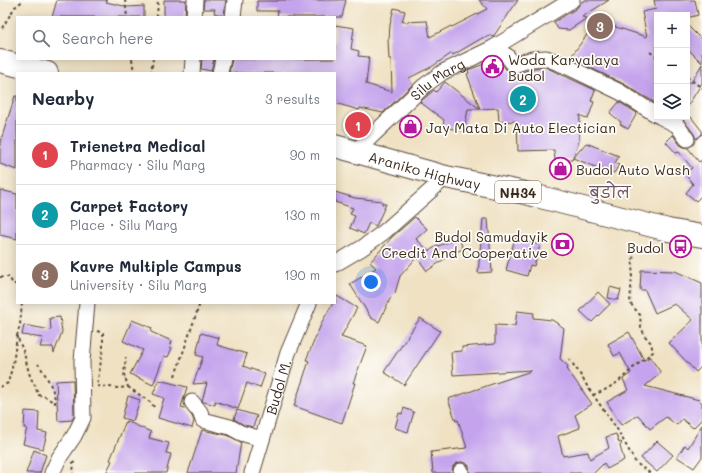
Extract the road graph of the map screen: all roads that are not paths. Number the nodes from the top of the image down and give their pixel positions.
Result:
1 (195, 0) edge
2 (235, 0) edge
3 (568, 1) edge
4 (194, 16) edge
5 (233, 16) edge
6 (493, 48) junction
7 (193, 60) edge
8 (223, 60) edge
9 (0, 61) edge
10 (43, 72) edge
11 (192, 72) edge
12 (220, 72) edge
13 (654, 113) edge
14 (666, 120) edge
15 (686, 139) dead end
16 (336, 146) edge
17 (356, 151) junction
18 (446, 177) junction
19 (702, 236) edge
20 (336, 263) edge
21 (87, 304) edge
22 (309, 304) edge
23 (192, 402) dead end
24 (262, 439) junction
25 (52, 473) edge
26 (252, 473) edge

1 - 4 street
2 - 5 street
3 - 6 street, Silu Marg
6 - 13 street
6 - 17 street, Silu Marg
7 - 11 street
8 - 12 street
9 - 10 highway
14 - 15 street
16 - 17 highway, Araniko Highway / NH34
17 - 18 highway, Araniko Highway / NH34
18 - 19 highway, Araniko Highway / NH34
18 - 20 street
21 - 25 street
22 - 24 street, Budol M.
23 - 24 street
24 - 26 street, Budol M.

